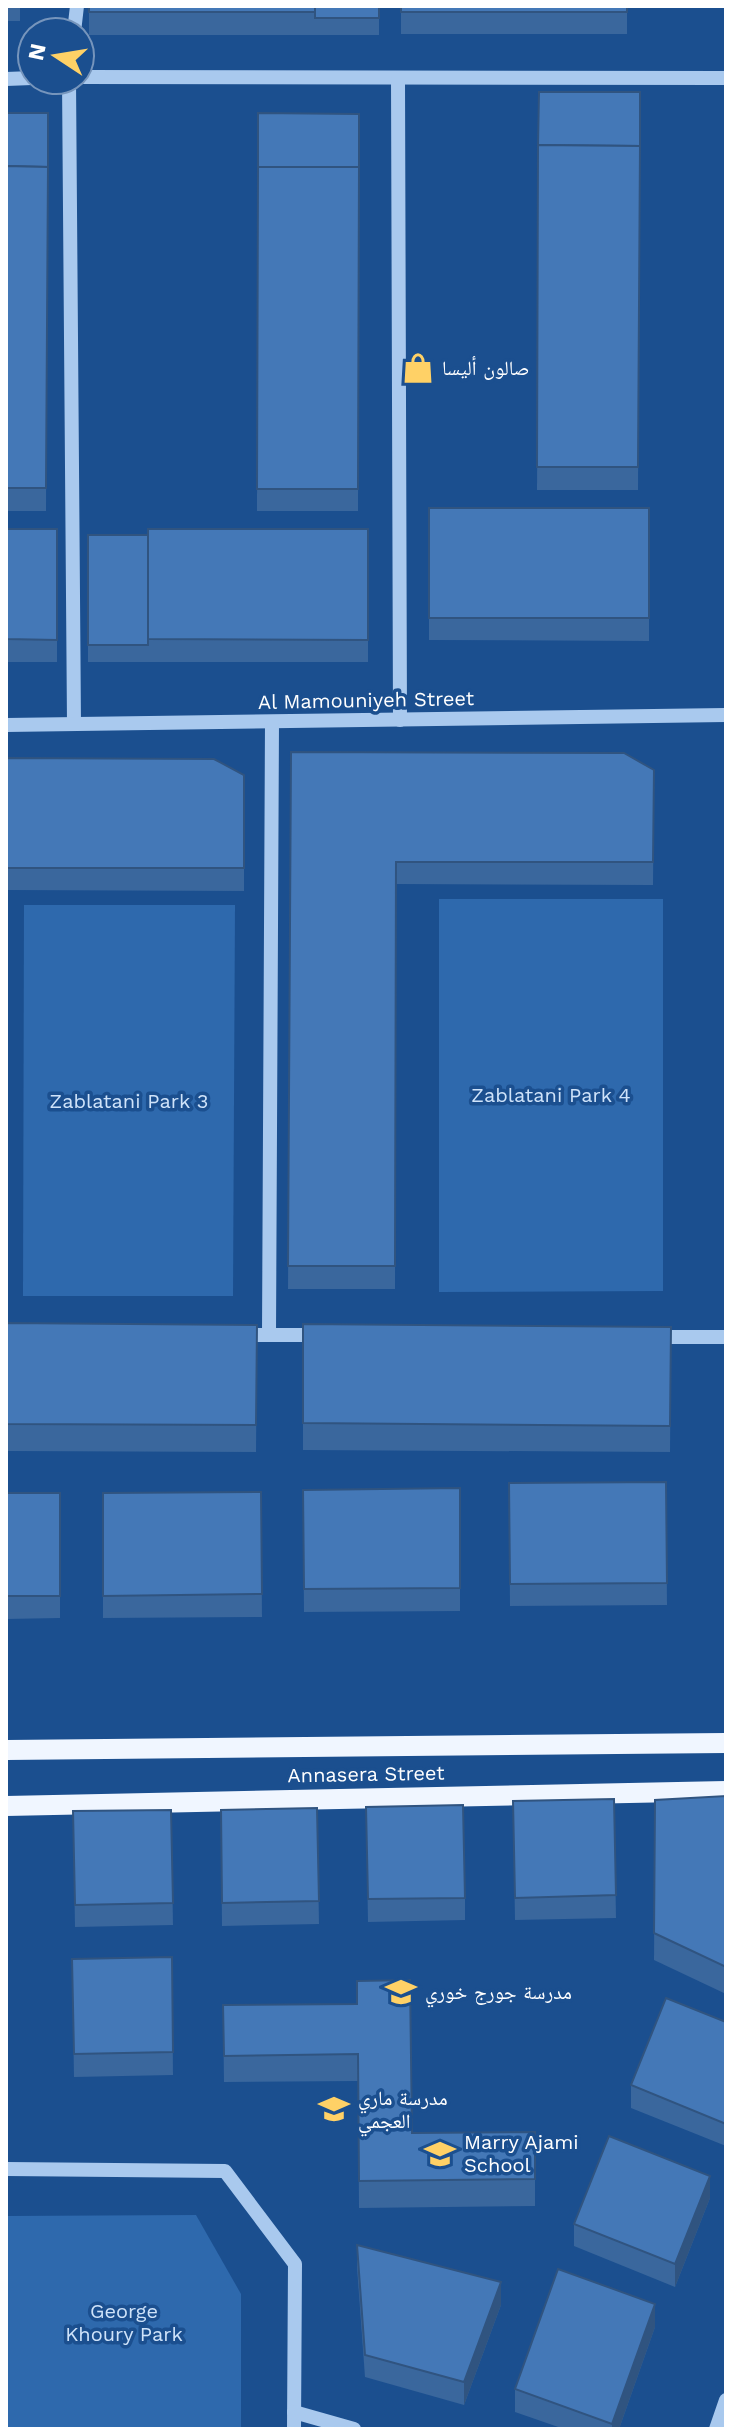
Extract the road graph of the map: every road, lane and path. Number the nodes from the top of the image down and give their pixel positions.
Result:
1 (96, 77) edge
2 (726, 78) edge
3 (398, 79) junction
4 (69, 96) edge
5 (726, 715) edge
6 (400, 720) junction
7 (272, 722) junction
8 (74, 724) junction
9 (6, 725) edge
10 (223, 1335) edge
11 (269, 1335) junction
12 (332, 1336) edge
13 (631, 1337) edge
14 (726, 1337) edge
15 (726, 1743) edge
16 (6, 1750) edge
17 (726, 1791) edge
18 (6, 1806) edge
19 (6, 2169) edge
20 (726, 2400) edge
21 (294, 2412) junction
22 (294, 2429) edge
23 (354, 2429) edge
24 (716, 2429) edge

1 - 3 street
2 - 3 street
3 - 6 street
4 - 8 street
5 - 6 street, Al Mamouniyeh Street
6 - 7 street, Al Mamouniyeh Street
7 - 8 street, Al Mamouniyeh Street
7 - 11 street
8 - 9 street, Al Mamouniyeh Street
10 - 11 street
11 - 12 street
13 - 14 street
15 - 16 main road, Annasera Street
17 - 18 main road, Annasera Street
19 - 21 street
20 - 24 street
21 - 22 street
21 - 23 street

